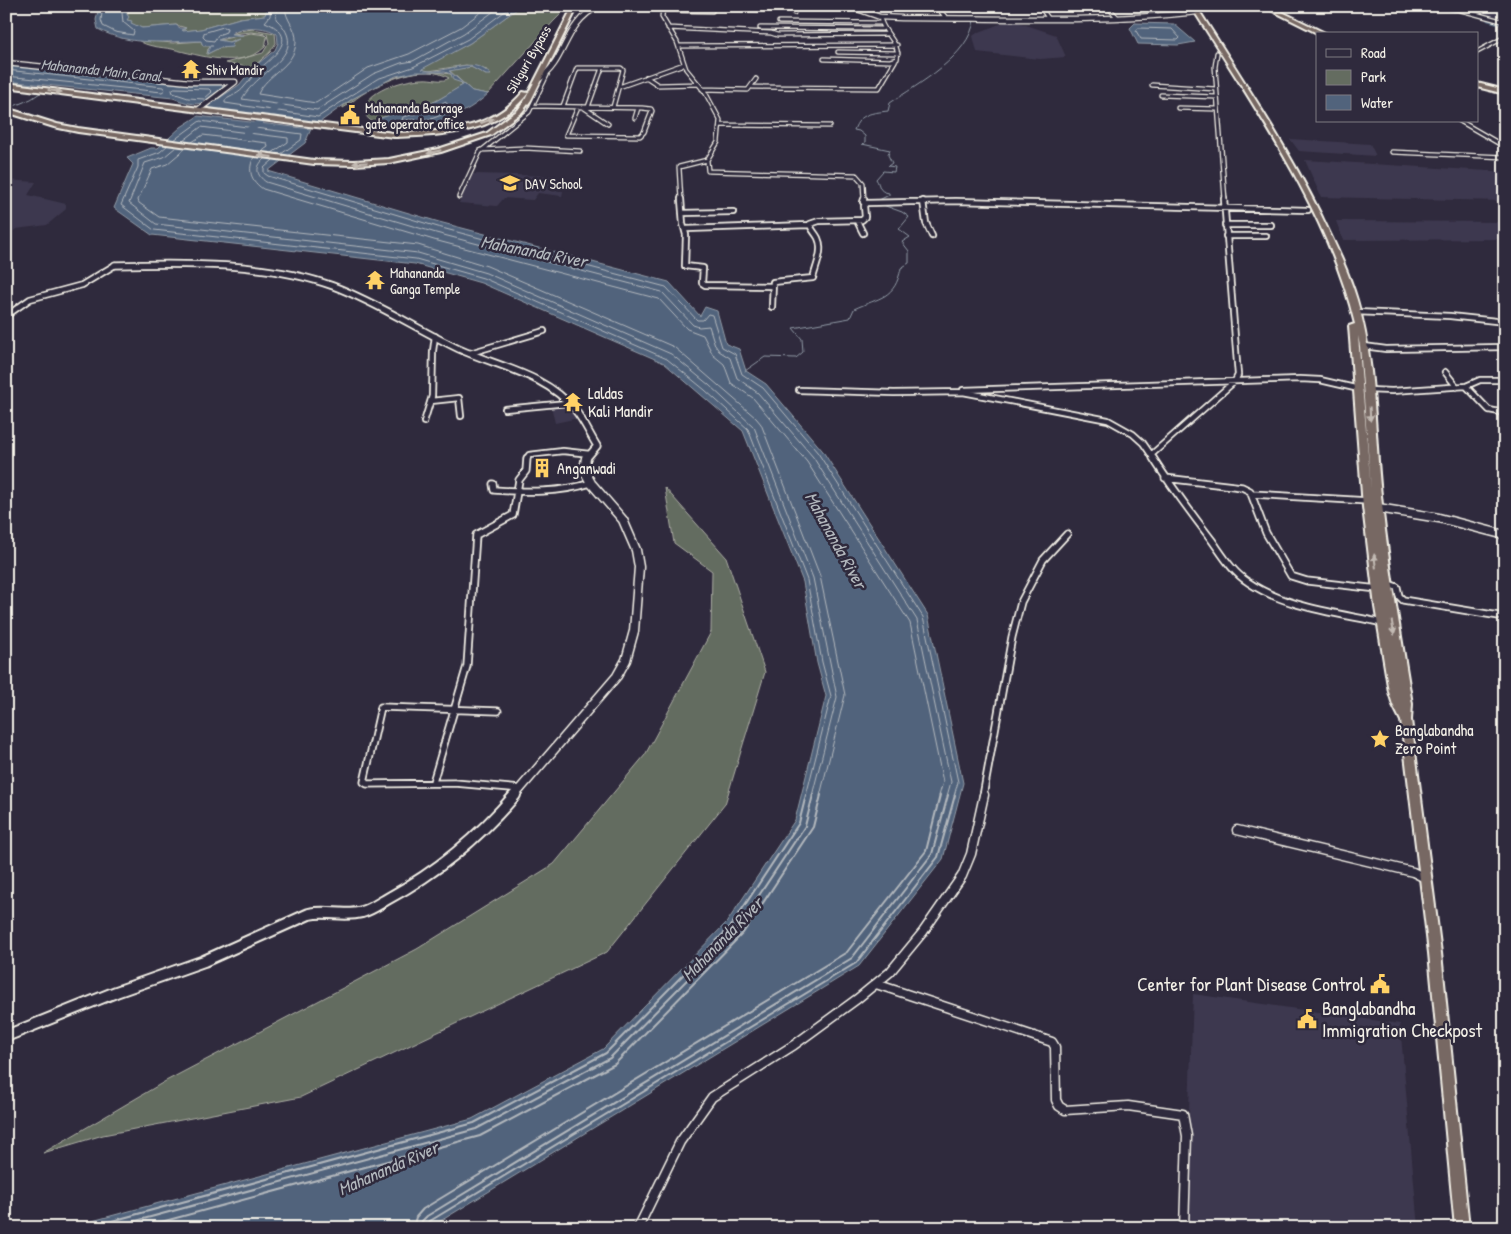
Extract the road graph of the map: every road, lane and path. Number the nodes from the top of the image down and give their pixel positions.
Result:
1 (576, 6) edge
2 (599, 6) edge
3 (772, 6) edge
4 (797, 6) edge
5 (1040, 6) edge
6 (1108, 6) edge
7 (1265, 6) edge
8 (1446, 6) edge
9 (852, 7) edge
10 (662, 8) edge
11 (729, 8) dead end
12 (712, 11) dead end
13 (1194, 11) edge
14 (865, 12) junction
15 (794, 13) dead end
16 (1108, 14) dead end
17 (880, 17) junction
18 (946, 18) junction
19 (1048, 18) junction
20 (1112, 18) junction
21 (1118, 18) junction
22 (779, 22) dead end
23 (1505, 22) edge
24 (880, 23) junction
25 (668, 28) junction
26 (760, 28) dead end
27 (882, 29) junction
28 (1320, 32) edge
29 (887, 34) junction
30 (1505, 37) edge
31 (897, 45) junction
32 (679, 46) junction
33 (1478, 51) edge
34 (838, 52) dead end
35 (898, 53) junction
36 (1217, 53) junction
37 (824, 59) dead end
38 (894, 61) junction
39 (6, 63) edge
40 (684, 64) junction
41 (602, 68) junction
42 (547, 75) junction
43 (646, 76) junction
44 (539, 79) junction
45 (756, 79) dead end
46 (698, 84) junction
47 (6, 85) edge
48 (1152, 85) dead end
49 (1478, 85) edge
50 (619, 87) junction
51 (752, 87) junction
52 (702, 89) junction
53 (1216, 89) junction
54 (1505, 91) edge
55 (1161, 95) dead end
56 (1216, 97) junction
57 (532, 106) junction
58 (563, 106) junction
59 (583, 107) junction
60 (613, 107) junction
61 (638, 108) junction
62 (1178, 108) dead end
63 (201, 109) junction
64 (1217, 109) junction
65 (8, 111) edge
66 (635, 118) dead end
67 (1462, 122) edge
68 (608, 124) dead end
69 (720, 124) junction
70 (830, 126) dead end
71 (1505, 147) edge
72 (481, 150) junction
73 (580, 151) dead end
74 (1392, 152) dead end
75 (1505, 157) edge
76 (707, 160) junction
77 (459, 198) dead end
78 (923, 201) junction
79 (865, 204) junction
80 (1224, 209) junction
81 (1308, 210) junction
82 (733, 212) dead end
83 (682, 213) junction
84 (857, 221) junction
85 (809, 225) junction
86 (1271, 225) dead end
87 (1225, 226) junction
88 (686, 229) junction
89 (863, 233) dead end
90 (932, 236) dead end
91 (1226, 236) junction
92 (1266, 236) dead end
93 (115, 265) joint
94 (772, 286) junction
95 (772, 308) dead end
96 (1356, 312) junction
97 (6, 316) edge
98 (1505, 322) edge
99 (544, 331) dead end
100 (435, 336) junction
101 (1364, 346) junction
102 (1505, 347) edge
103 (470, 353) junction
104 (1445, 372) dead end
105 (1505, 380) edge
106 (1235, 381) junction
107 (1466, 386) junction
108 (1457, 387) junction
109 (1364, 388) junction
110 (799, 390) dead end
111 (949, 392) junction
112 (431, 401) junction
113 (567, 403) junction
114 (505, 409) dead end
115 (1505, 413) edge
116 (461, 416) dead end
117 (424, 422) dead end
118 (590, 454) junction
119 (1151, 455) junction
120 (1369, 466) junction
121 (1165, 478) junction
122 (591, 483) junction
123 (493, 484) dead end
124 (517, 490) junction
125 (1252, 494) junction
126 (1371, 505) junction
127 (1068, 534) dead end
128 (1505, 535) edge
129 (1386, 583) junction
130 (1378, 589) junction
131 (1385, 608) junction
132 (1505, 616) edge
133 (1383, 623) junction
134 (456, 708) junction
135 (498, 711) dead end
136 (1406, 720) junction
137 (433, 782) junction
138 (521, 789) junction
139 (1237, 830) dead end
140 (1427, 879) junction
141 (876, 984) junction
142 (6, 1036) edge
143 (638, 1228) edge
144 (1184, 1228) edge
145 (1462, 1228) edge

1 - 44 highway
63 -> 1 highway, Siliguri Bypass
2 - 42 main road
3 - 11 street
4 - 15 street
5 - 19 street
6 - 21 street
7 - 28 highway
8 - 23 street
9 - 14 main road
10 - 12 street
10 - 25 street
13 - 21 main road
13 - 36 highway
13 - 96 highway
14 - 17 main road
14 - 18 street
16 - 20 street
17 - 18 main road
17 - 24 street
18 - 19 main road
19 - 20 main road
20 - 21 main road
22 - 24 street
24 - 27 street
25 - 29 street
25 - 32 street
26 - 27 street
27 - 29 street
29 - 31 street
30 - 33 street
31 - 32 street
31 - 35 street
32 - 40 street
34 - 35 street
35 - 38 street
36 - 53 street
36 - 81 highway
37 - 38 street
38 - 51 street
39 - 63 main road
40 - 43 street
40 - 46 street
41 - 50 street
41 - 58 street
41 - 59 street
42 - 44 main road
42 - 57 street
43 - 46 street
43 - 50 street
44 -> 65 highway
45 - 51 street
46 - 52 street
47 -> 63 highway
48 - 53 street
49 - 54 highway
50 - 60 street
51 - 52 street
52 - 69 street
53 - 56 street
55 - 56 street
56 - 64 street
57 - 58 street
57 - 72 street
58 - 59 street
59 - 60 street
59 - 61 street
59 - 68 street
60 - 61 street
61 - 66 street
62 - 64 street
64 - 80 street
67 - 71 street
69 - 70 street
69 - 76 street
72 - 73 street
72 - 77 street
74 - 75 street
76 - 79 street
76 - 83 street
78 - 79 street
78 - 80 street
78 - 90 street
79 - 84 street
80 - 81 street
80 - 87 street
81 - 109 highway
82 - 83 street
83 - 88 street
84 - 85 street
84 - 89 street
85 - 88 street
85 - 94 street
86 - 87 street
87 - 91 street
88 - 94 street
91 - 92 street
91 - 106 street
93 - 97 street
93 - 100 main road
94 - 95 street
96 - 98 street
96 - 101 highway
99 - 103 street
100 - 103 main road
100 - 112 street
101 - 102 street
101 - 109 highway
103 - 113 main road
104 - 108 street
105 - 107 street
106 - 109 street
106 - 111 street
106 - 119 street
107 - 108 street
107 - 115 street
108 - 109 street
109 - 120 highway
110 - 111 street
111 - 119 street
112 - 116 street
112 - 117 street
113 - 114 street
113 - 118 main road
118 - 122 main road
118 - 124 street
119 - 121 street
120 - 126 highway
120 - 126 highway
121 - 125 street
121 - 133 street
122 - 124 street
122 - 138 main road
123 - 124 street
124 - 134 street
125 - 126 street
125 - 130 street
126 - 128 main road
126 - 129 highway
130 -> 126 highway
127 - 141 street
129 - 131 highway
129 - 132 street
130 - 131 highway
131 - 133 highway
131 -> 136 highway
133 - 136 highway
134 - 135 street
134 - 137 street
134 - 137 street
136 - 140 highway
137 - 138 street
138 - 142 main road
139 - 140 street
140 - 145 highway
141 - 143 street
141 - 144 street

